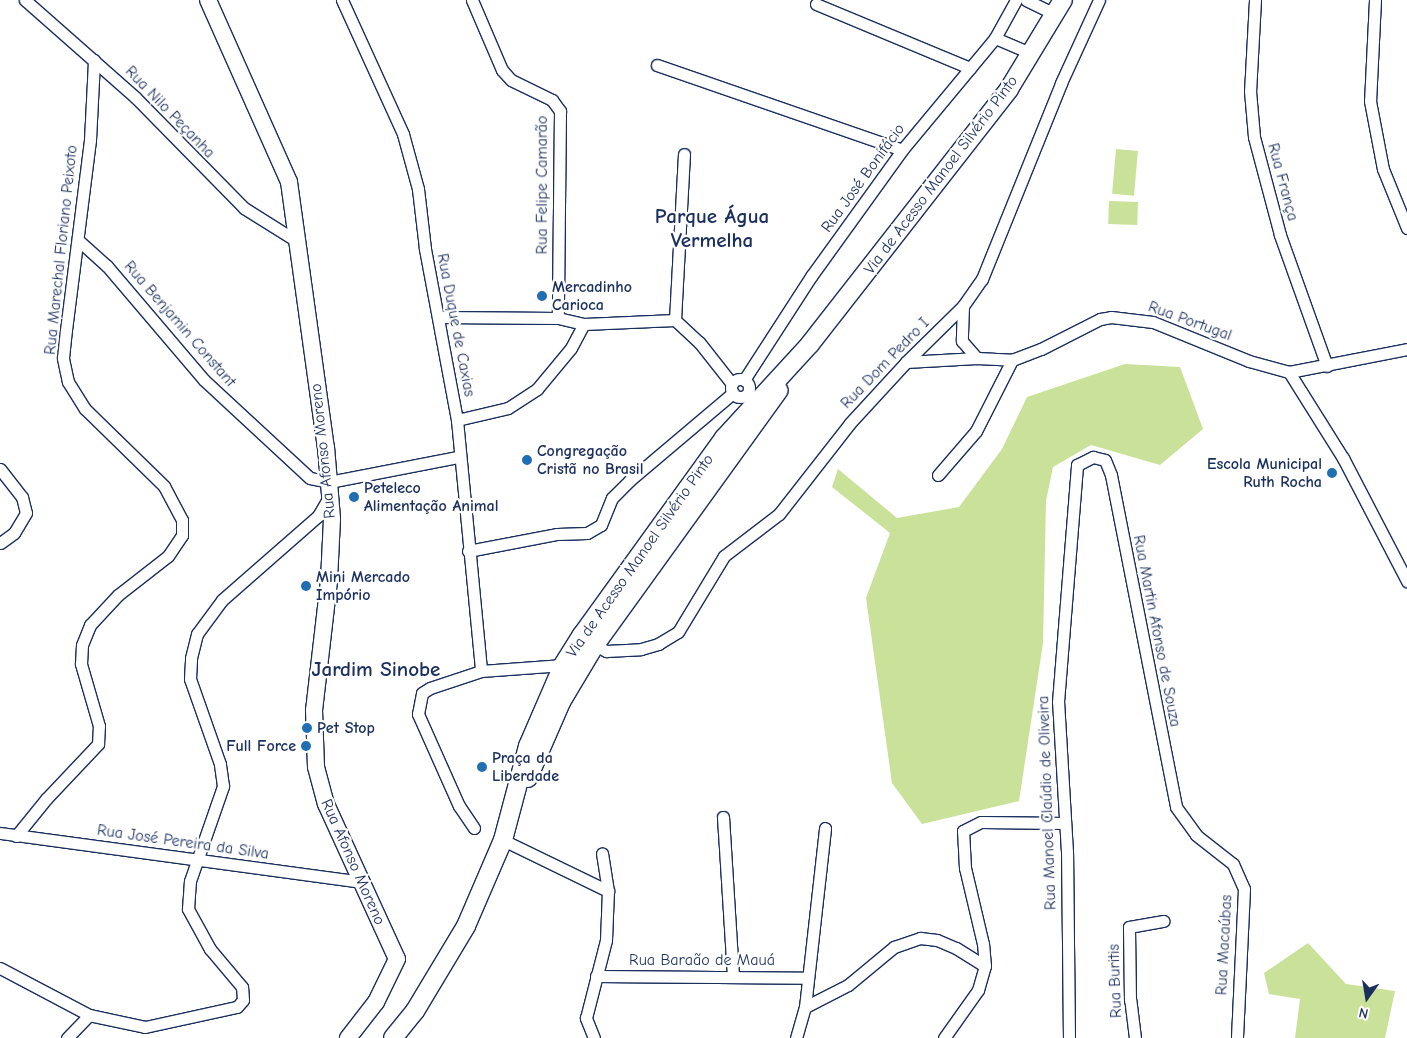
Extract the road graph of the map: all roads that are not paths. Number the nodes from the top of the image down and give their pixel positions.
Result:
1 (25, 0) edge
2 (208, 0) edge
3 (342, 0) edge
4 (472, 0) edge
5 (1016, 0) edge
6 (1026, 0) edge
7 (1099, 0) edge
8 (1255, 0) edge
9 (1376, 0) edge
10 (816, 4) dead end
11 (1059, 7) edge
12 (995, 38) junction
13 (1031, 53) junction
14 (94, 60) junction
15 (657, 65) dead end
16 (970, 68) junction
17 (902, 150) junction
18 (684, 154) dead end
19 (1407, 228) edge
20 (78, 240) junction
21 (295, 240) junction
22 (963, 306) junction
23 (438, 317) junction
24 (558, 318) junction
25 (675, 320) junction
26 (584, 324) junction
27 (810, 344) junction
28 (1407, 350) edge
29 (977, 358) junction
30 (1012, 360) junction
31 (906, 362) junction
32 (1327, 366) junction
33 (1289, 372) junction
34 (745, 398) junction
35 (457, 420) junction
36 (1093, 457) joint
37 (458, 458) junction
38 (0, 469) edge
39 (938, 476) dead end
40 (329, 488) junction
41 (0, 543) edge
42 (468, 551) junction
43 (1407, 581) edge
44 (616, 588) junction
45 (595, 645) junction
46 (563, 665) junction
47 (482, 671) junction
48 (518, 795) junction
49 (723, 817) dead end
50 (1182, 819) joint
51 (1065, 824) junction
52 (474, 828) dead end
53 (825, 828) dead end
54 (0, 833) edge
55 (16, 836) junction
56 (503, 840) junction
57 (602, 853) dead end
58 (197, 861) junction
59 (361, 882) junction
60 (608, 891) junction
61 (1163, 921) dead end
62 (985, 966) junction
63 (0, 968) edge
64 (596, 976) junction
65 (733, 977) junction
66 (808, 978) junction
67 (804, 1007) junction
68 (89, 1015) junction
69 (148, 1033) edge
70 (67, 1038) edge
71 (348, 1038) edge
72 (393, 1038) edge
73 (594, 1038) edge
74 (796, 1038) edge
75 (944, 1038) edge
76 (1069, 1038) edge
77 (1135, 1038) edge
78 (1236, 1038) edge

1 - 14 street, Rua Nilo Peçanha
2 - 21 main road, Rua Afonso Moreno
3 - 23 street, Rua Duque de Caxias
4 - 24 street, Rua Felipe Camarão
5 - 12 street, Rua José Bonifácio
6 - 11 street
7 - 22 street, Rua Dom Pedro I
8 - 32 street, Rua França
9 - 19 street
10 - 16 street
11 - 13 main road, Via de Acesso Manoel Silvério Pinto
12 - 13 street
12 - 16 street, Rua José Bonifácio
13 - 27 main road, Via de Acesso Manoel Silvério Pinto
14 - 20 street, Rua Marechal Floriano Peixoto
14 - 21 street, Rua Nilo Peçanha
15 - 17 street
16 - 17 street, Rua José Bonifácio
17 - 34 street, Rua José Bonifácio
18 - 25 street
20 - 40 street, Rua Benjamin Constant
20 - 55 street, Rua Marechal Floriano Peixoto
21 - 40 main road, Rua Afonso Moreno
22 - 29 street
22 - 31 street, Rua Dom Pedro I
23 - 24 street
23 - 35 street, Rua Duque de Caxias
24 - 26 street
25 - 26 street
25 - 34 street
26 - 35 street
27 - 34 main road, Via de Acesso Manoel Silvério Pinto
27 - 34 main road, Via de Acesso Manoel Silvério Pinto
28 - 32 street, Rua Portugal
29 - 30 street, Rua Portugal
29 - 31 street, Rua Portugal
30 - 33 street, Rua Portugal
30 - 39 street
31 - 45 street, Rua Dom Pedro I
32 - 33 street, Rua Portugal
33 - 43 street
34 - 42 street, Rua José Bonifácio
34 - 44 main road, Via de Acesso Manoel Silvério Pinto
34 - 45 main road, Via de Acesso Manoel Silvério Pinto
35 - 37 street, Rua Duque de Caxias
36 - 50 street, Rua Martin Afonso de Souza
36 - 51 street, Rua Manoel Claúdio de Oliveira
37 - 40 street
37 - 42 street, Rua Duque de Caxias
38 - 41 street
40 - 58 street
40 - 59 main road, Rua Afonso Moreno
42 - 47 street, Rua Duque de Caxias
44 - 45 main road
44 - 46 main road, Via de Acesso Manoel Silvério Pinto
45 - 48 main road, Via de Acesso Manoel Silvério Pinto
46 - 47 street
46 - 48 main road, Via de Acesso Manoel Silvério Pinto
47 - 52 street
48 - 56 main road, Via de Acesso Manoel Silvério Pinto
49 - 65 street
50 - 78 street, Rua Macaúbas
51 - 62 street
51 - 76 street, Rua Manoel Claúdio de Oliveira
53 - 66 street
54 - 55 street, Rua José Pereira da Silva
55 - 58 street, Rua José Pereira da Silva
56 - 60 street
56 - 72 main road, Via de Acesso Manoel Silvério Pinto
57 - 60 street
58 - 59 street, Rua José Pereira da Silva
58 - 69 street
59 - 71 main road, Rua Afonso Moreno
60 - 64 street
61 - 77 street, Rua Buritis
62 - 67 street
62 - 75 street
63 - 68 street
64 - 65 street, Rua Baraão de Mauá
64 - 73 street
65 - 66 street, Rua Baraão de Mauá
66 - 67 street
67 - 74 street
68 - 69 street
68 - 70 street

